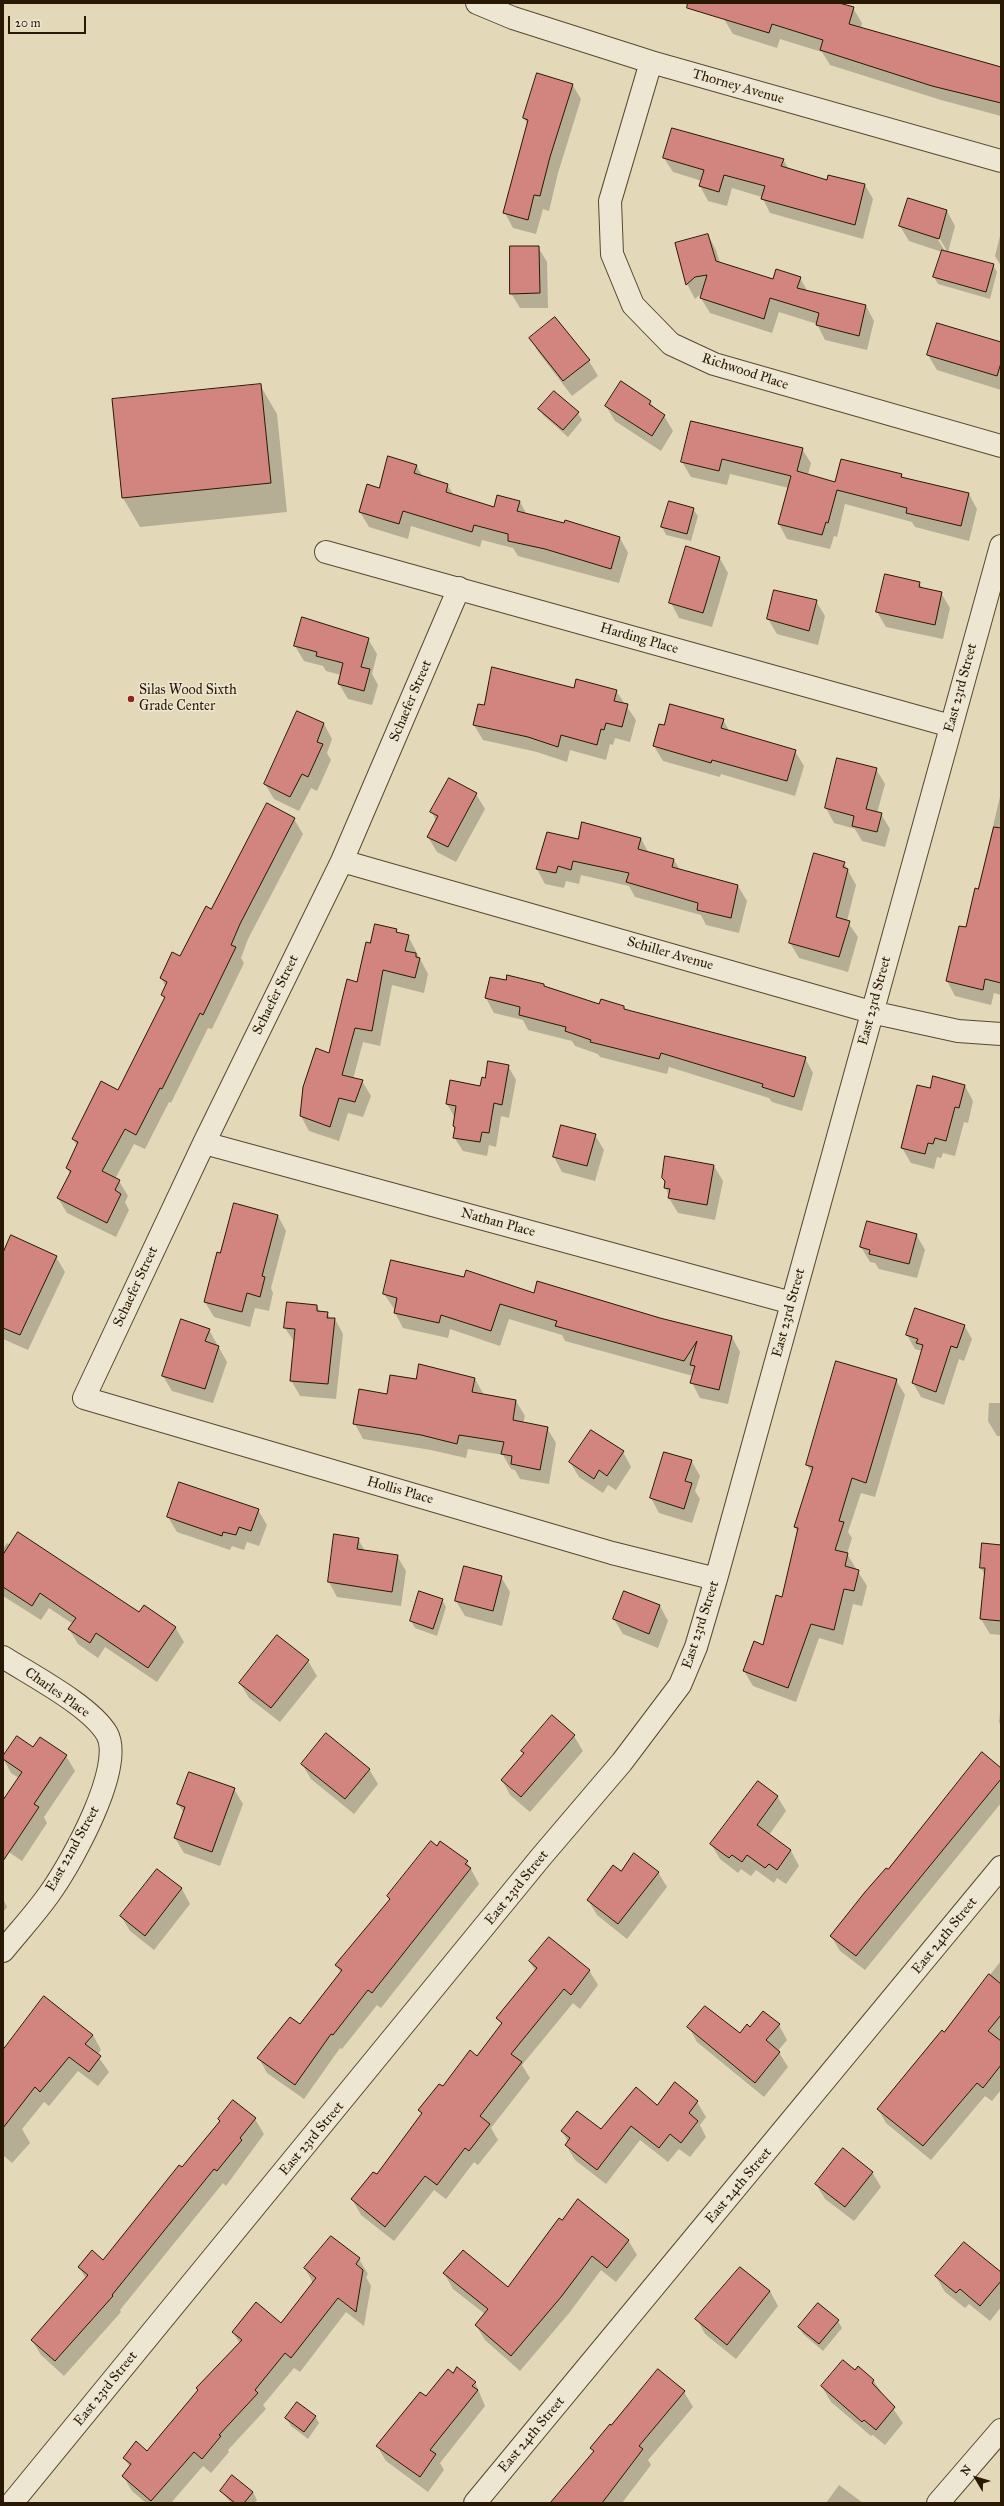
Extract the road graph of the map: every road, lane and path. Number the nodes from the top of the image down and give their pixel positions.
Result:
1 (477, 3) edge
2 (651, 62) junction
3 (1001, 161) edge
4 (1001, 446) edge
5 (1001, 546) edge
6 (326, 552) dead end
7 (459, 588) junction
8 (951, 726) junction
9 (342, 861) junction
10 (871, 1012) junction
11 (1001, 1034) edge
12 (204, 1143) junction
13 (792, 1303) junction
14 (84, 1398) joint
15 (716, 1579) junction
16 (3, 1656) edge
17 (107, 1735) joint
18 (1001, 1867) edge
19 (3, 1951) edge
20 (1001, 2430) edge
21 (12, 2503) edge
22 (475, 2503) edge
23 (938, 2503) edge

1 - 2 street, Thorney Avenue
2 - 3 street, Thorney Avenue
2 - 4 street, Richwood Place
5 - 8 street, East 23rd Street
6 - 7 street, Harding Place
7 - 8 street, Harding Place
7 - 9 street, Schaefer Street
8 - 10 street, East 23rd Street
9 - 10 street, Schiller Avenue
9 - 12 street, Schaefer Street
10 - 11 street, Schiller Avenue
10 - 13 street, East 23rd Street
12 - 13 street, Nathan Place
12 - 14 street, Schaefer Street
13 - 15 street, East 23rd Street
14 - 15 street, Hollis Place
15 - 21 street, East 23rd Street
16 - 17 street, Charles Place
17 - 19 street, East 22nd Street
18 - 22 street, East 24th Street
20 - 23 street

